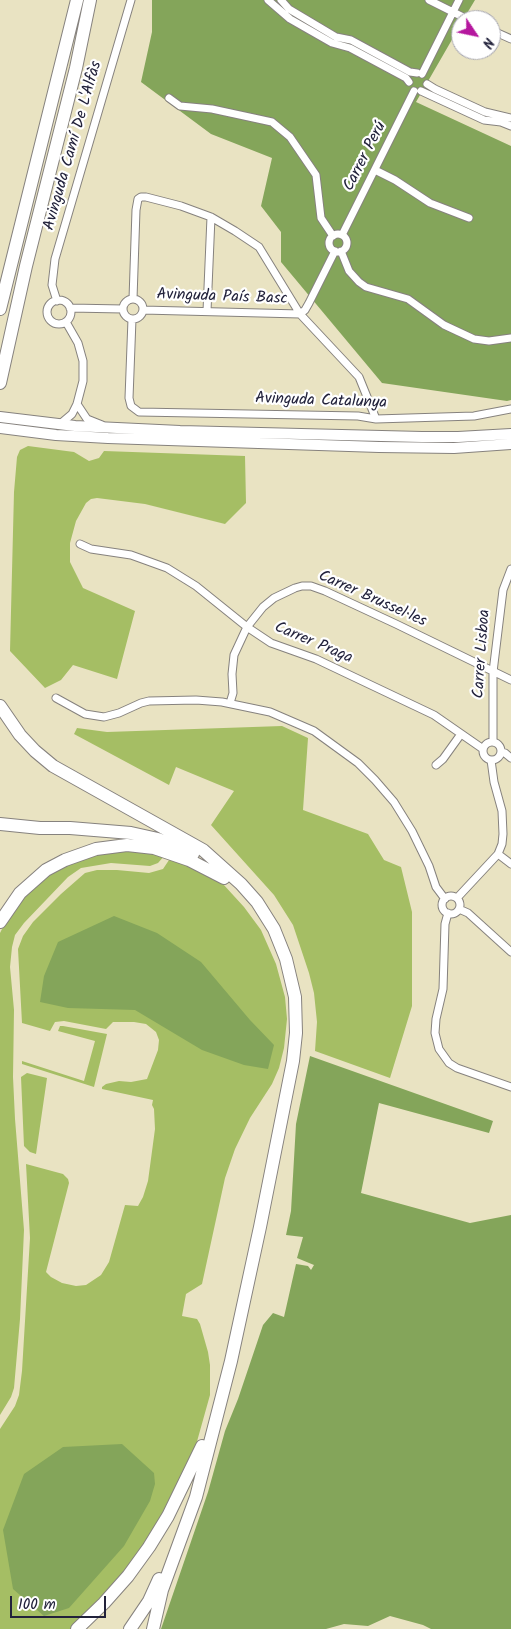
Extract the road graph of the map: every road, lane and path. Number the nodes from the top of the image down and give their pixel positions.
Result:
1 (76, 0) edge
2 (90, 0) edge
3 (131, 0) edge
4 (268, 0) edge
5 (281, 0) edge
6 (429, 0) edge
7 (451, 11) edge
8 (451, 16) edge
9 (420, 74) junction
10 (409, 82) junction
11 (427, 84) junction
12 (418, 91) junction
13 (169, 98) dead end
14 (511, 118) edge
15 (511, 126) edge
16 (375, 170) junction
17 (211, 217) junction
18 (469, 218) dead end
19 (342, 235) junction
20 (333, 236) junction
21 (338, 251) junction
22 (133, 299) junction
23 (57, 301) junction
24 (70, 308) junction
25 (0, 309) edge
26 (123, 309) junction
27 (143, 310) junction
28 (207, 311) junction
29 (300, 314) junction
30 (132, 319) junction
31 (66, 322) junction
32 (511, 338) edge
33 (0, 383) edge
34 (77, 404) junction
35 (511, 410) edge
36 (0, 417) edge
37 (376, 419) junction
38 (59, 425) junction
39 (0, 428) edge
40 (114, 428) junction
41 (511, 434) edge
42 (511, 444) edge
43 (80, 544) dead end
44 (511, 569) edge
45 (247, 627) junction
46 (493, 672) junction
47 (511, 680) edge
48 (56, 698) dead end
49 (230, 703) junction
50 (0, 706) edge
51 (461, 734) junction
52 (493, 742) junction
53 (483, 749) junction
54 (501, 752) junction
55 (511, 758) edge
56 (491, 760) junction
57 (436, 765) dead end
58 (0, 819) edge
59 (0, 824) edge
60 (498, 854) junction
61 (217, 863) junction
62 (511, 864) edge
63 (224, 878) junction
64 (457, 898) junction
65 (445, 899) junction
66 (459, 909) junction
67 (448, 913) junction
68 (0, 922) edge
69 (511, 952) edge
70 (511, 1087) edge
71 (202, 1446) junction
72 (78, 1629) edge
73 (130, 1629) edge
74 (153, 1629) edge

1 - 25 highway
2 - 33 highway
3 - 23 street, Avinguda Camí De L'Alfàs
4 - 10 street
5 - 9 street
6 - 7 street
8 - 9 street
9 - 10 street
9 - 11 street
10 - 12 street
11 - 12 street
11 - 14 street
12 - 15 street
12 - 16 street, Carrer Perú
13 - 20 street
16 - 18 street
16 - 19 street, Carrer Perú
17 - 22 street
17 - 28 street
17 - 29 street
19 - 20 street
19 - 21 street
20 - 21 street
21 - 29 street
21 - 32 street
22 - 26 street
22 - 27 street
23 - 24 street
23 - 31 street
24 - 26 street
24 - 31 street
26 - 30 street
27 - 28 street, Avinguda País Basc
27 - 30 street
28 - 29 street, Avinguda País Basc
29 - 37 street
30 - 37 street, Avinguda Catalunya
31 - 34 street
34 - 38 street
34 - 40 street
35 - 37 street, Avinguda Catalunya
36 - 38 main road
38 - 40 main road
39 - 42 main road
40 - 41 main road
43 - 45 street, Carrer Praga
44 - 46 street, Carrer Lisboa
45 - 46 street, Carrer Brussel·les
45 - 49 street, Carrer Brussel·les
45 - 51 street, Carrer Praga
46 - 47 street, Carrer Brussel·les
46 - 52 street, Carrer Lisboa
48 - 49 street
49 - 65 street
50 - 61 highway
51 - 53 street, Carrer Praga
51 - 57 street
52 - 53 street
52 - 54 street
53 - 56 street
54 - 55 street
54 - 56 street
56 - 60 street
58 - 61 highway
59 - 63 highway
60 - 62 street
60 - 64 street
61 - 74 highway
63 - 68 highway
63 - 71 highway
64 - 65 street
64 - 66 street
65 - 67 street
66 - 67 street
66 - 69 street
67 - 70 street
71 - 72 highway
71 - 73 highway

